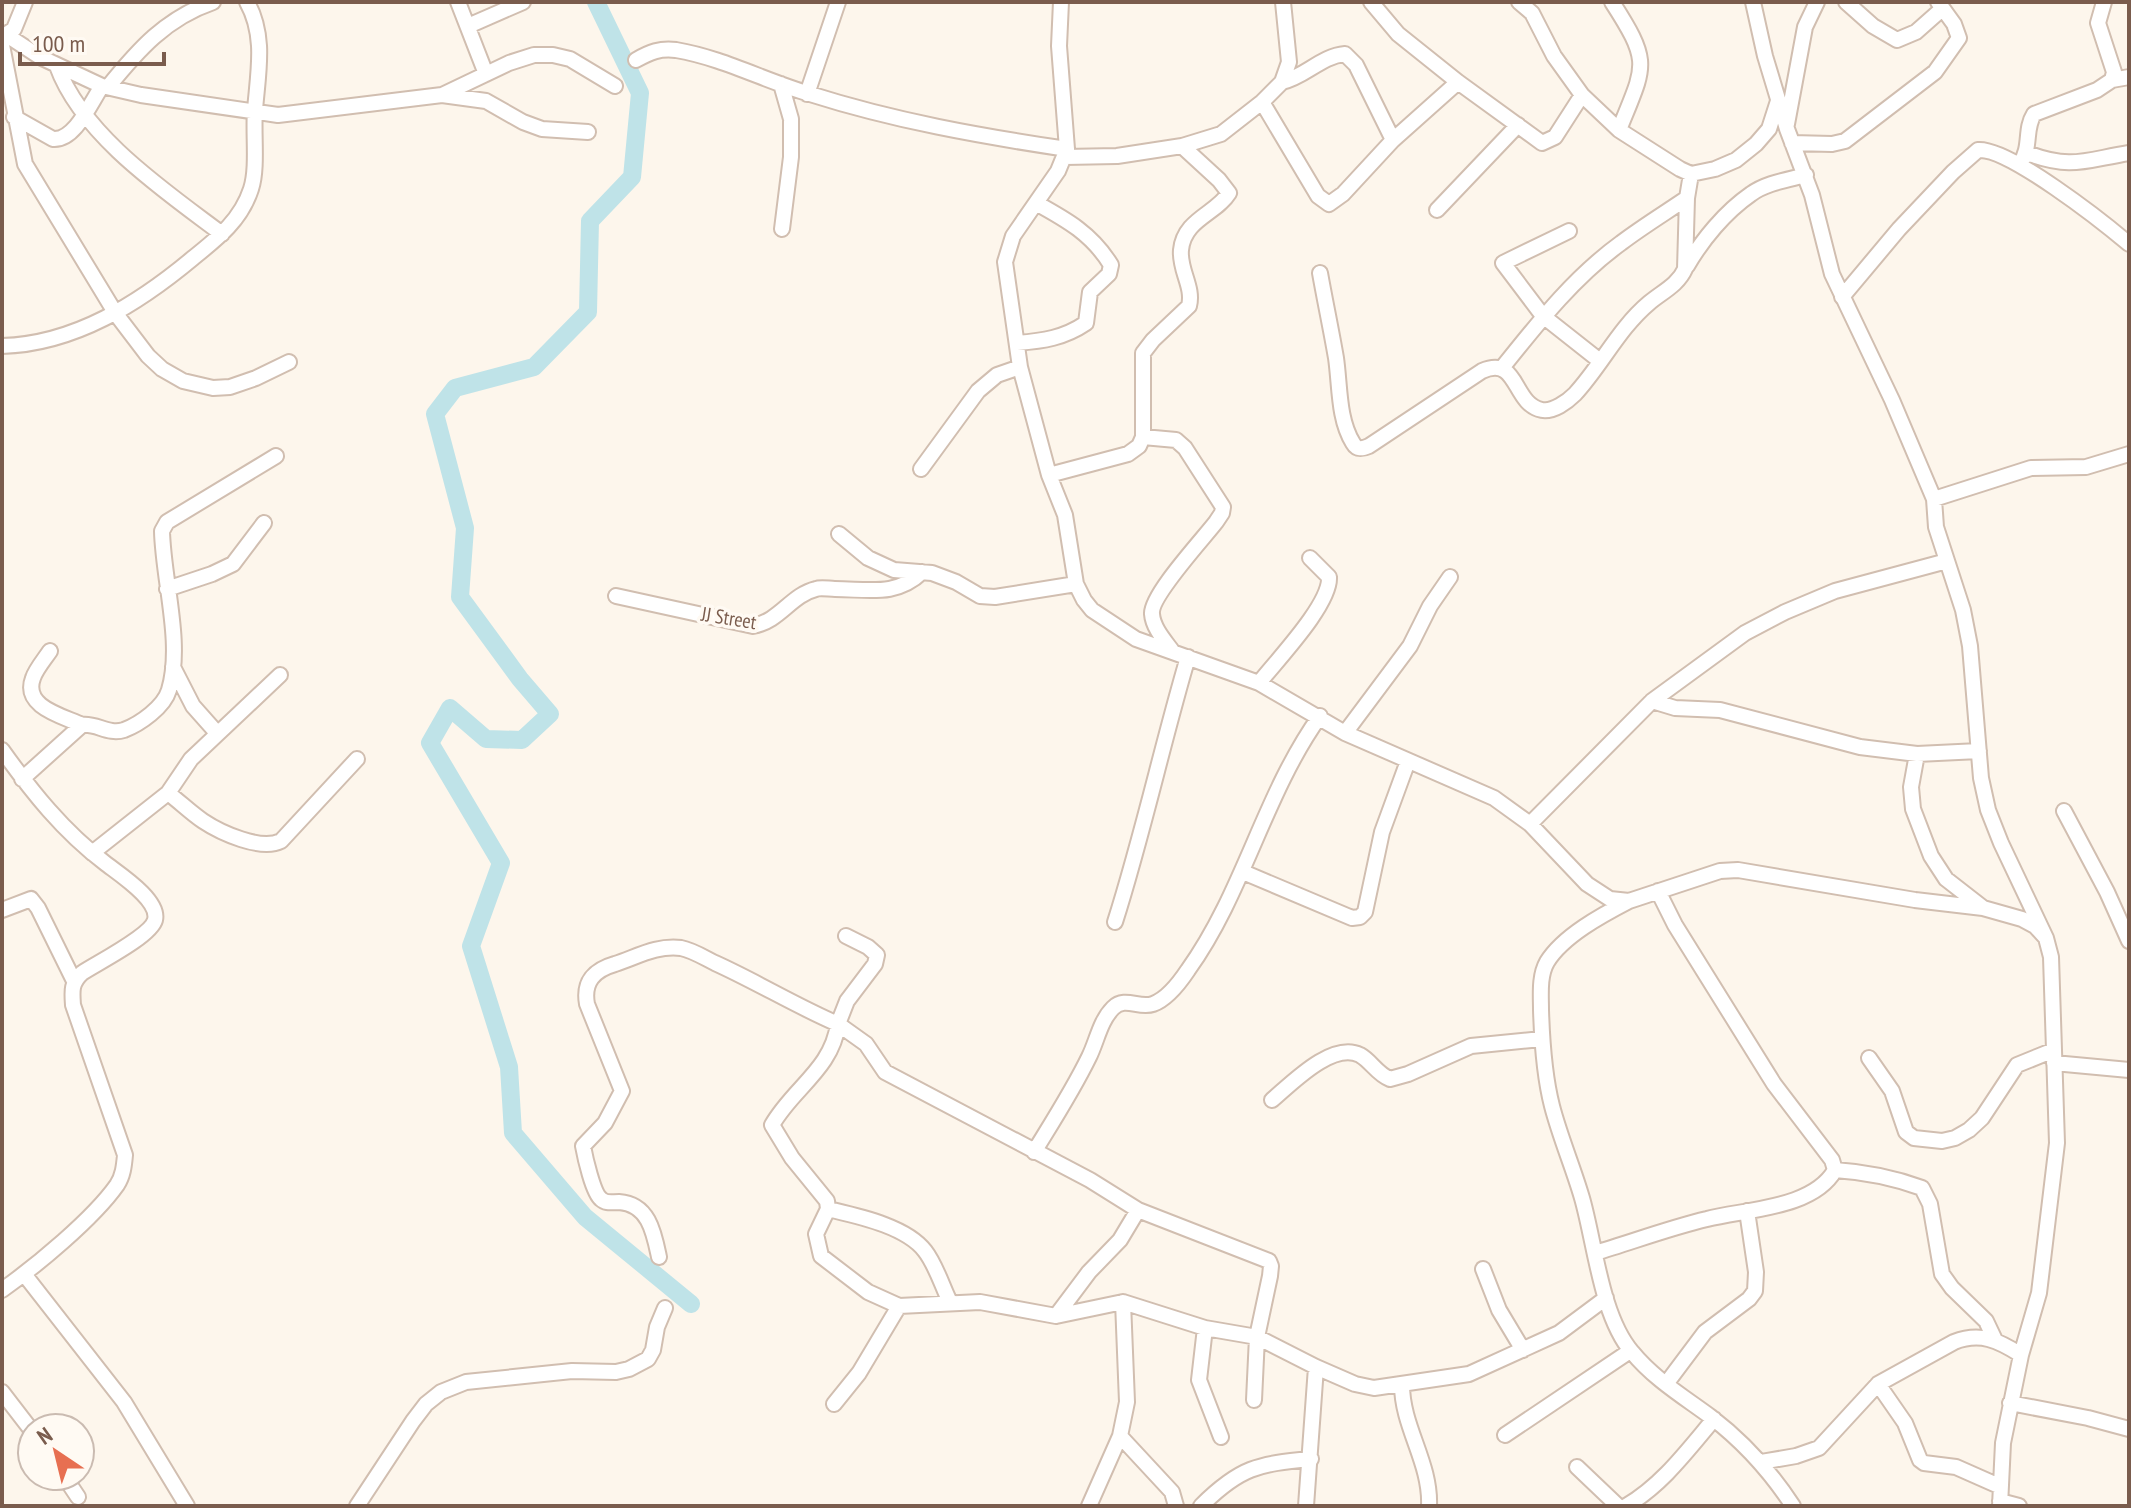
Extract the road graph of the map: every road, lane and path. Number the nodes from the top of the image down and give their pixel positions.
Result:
1 (25, 2) edge
2 (213, 2) edge
3 (247, 2) edge
4 (458, 2) edge
5 (523, 2) edge
6 (838, 2) edge
7 (1061, 2) edge
8 (1283, 2) edge
9 (1371, 2) edge
10 (1519, 2) edge
11 (1612, 2) edge
12 (1753, 2) edge
13 (1817, 2) edge
14 (1846, 2) edge
15 (2104, 2) edge
16 (1940, 6) edge
17 (468, 26) junction
18 (4, 39) edge
19 (636, 60) dead end
20 (57, 66) junction
21 (486, 74) junction
22 (2129, 77) edge
23 (2112, 80) junction
24 (1282, 82) junction
25 (1458, 82) junction
26 (781, 84) junction
27 (105, 86) junction
28 (615, 86) dead end
29 (807, 94) junction
30 (442, 95) junction
31 (1582, 95) junction
32 (1778, 101) junction
33 (1262, 102) junction
34 (255, 113) junction
35 (84, 114) junction
36 (14, 117) junction
37 (1518, 125) junction
38 (1619, 130) junction
39 (588, 132) dead end
40 (1790, 136) junction
41 (1393, 140) junction
42 (1182, 146) junction
43 (1066, 153) junction
44 (2129, 153) edge
45 (2024, 159) junction
46 (1691, 174) junction
47 (1806, 175) junction
48 (1687, 198) junction
49 (1036, 203) junction
50 (1437, 210) dead end
51 (782, 229) dead end
52 (1569, 231) dead end
53 (222, 234) junction
54 (2129, 244) edge
55 (1685, 269) junction
56 (1320, 273) dead end
57 (1842, 297) junction
58 (116, 314) junction
59 (1543, 316) junction
60 (1017, 343) junction
61 (2, 346) edge
62 (1600, 361) junction
63 (289, 362) dead end
64 (1020, 367) junction
65 (1502, 368) junction
66 (1143, 437) junction
67 (2129, 454) edge
68 (276, 456) dead end
69 (921, 469) dead end
70 (1049, 475) junction
71 (1934, 499) junction
72 (264, 523) dead end
73 (839, 534) dead end
74 (1310, 558) dead end
75 (1947, 561) junction
76 (922, 572) junction
77 (1450, 577) dead end
78 (1076, 584) junction
79 (167, 589) junction
80 (616, 596) dead end
81 (50, 651) dead end
82 (1173, 653) junction
83 (1188, 657) junction
84 (173, 667) junction
85 (280, 675) dead end
86 (1259, 683) junction
87 (1652, 701) junction
88 (1320, 716) junction
89 (82, 725) junction
90 (217, 733) junction
91 (1345, 733) junction
92 (2, 750) edge
93 (1979, 751) junction
94 (1917, 754) junction
95 (357, 759) dead end
96 (1408, 761) junction
97 (22, 779) junction
98 (168, 793) junction
99 (2064, 811) dead end
100 (1530, 824) junction
101 (92, 853) junction
102 (1243, 872) junction
103 (1658, 891) junction
104 (1629, 901) junction
105 (1983, 908) junction
106 (2, 910) edge
107 (1115, 922) dead end
108 (846, 936) dead end
109 (2046, 938) junction
110 (2129, 941) edge
111 (74, 981) junction
112 (838, 1024) junction
113 (1542, 1039) junction
114 (2054, 1056) junction
115 (1869, 1058) dead end
116 (2129, 1070) edge
117 (1272, 1100) dead end
118 (1034, 1152) junction
119 (1835, 1170) junction
120 (828, 1209) junction
121 (1138, 1210) junction
122 (1747, 1211) junction
123 (1595, 1253) junction
124 (659, 1257) dead end
125 (1483, 1269) dead end
126 (24, 1274) junction
127 (4, 1283) edge
128 (1606, 1298) junction
129 (950, 1302) junction
130 (1123, 1302) junction
131 (899, 1306) junction
132 (665, 1308) dead end
133 (1056, 1316) junction
134 (1205, 1328) junction
135 (1257, 1337) junction
136 (1995, 1340) junction
137 (1523, 1350) junction
138 (1630, 1351) junction
139 (2021, 1355) junction
140 (1316, 1367) junction
141 (1666, 1384) junction
142 (1878, 1384) junction
143 (1402, 1385) junction
144 (2, 1392) edge
145 (1254, 1400) dead end
146 (2010, 1403) junction
147 (834, 1404) dead end
148 (17, 1412) edge
149 (1714, 1419) junction
150 (2129, 1429) edge
151 (1505, 1435) dead end
152 (1120, 1436) junction
153 (1221, 1437) dead end
154 (1311, 1459) junction
155 (1761, 1462) junction
156 (1577, 1467) dead end
157 (75, 1492) edge
158 (78, 1497) dead end
159 (2000, 1498) edge
160 (187, 1506) edge
161 (357, 1506) edge
162 (1089, 1506) edge
163 (1176, 1506) edge
164 (1201, 1506) edge
165 (1306, 1506) edge
166 (1429, 1506) edge
167 (1618, 1506) edge
168 (1626, 1506) edge
169 (1793, 1506) edge
170 (2019, 1506) edge

1 - 18 street
2 - 27 street
3 - 34 street
4 - 17 street
5 - 17 street
6 - 29 street
7 - 43 street
8 - 24 street
9 - 25 street
10 - 31 street
11 - 38 street
12 - 32 street
13 - 40 street
14 - 16 street
15 - 23 street
16 - 40 street
17 - 21 street
18 - 20 street
18 - 36 street
19 - 26 street
20 - 27 street
20 - 35 street
21 - 28 street
21 - 30 street
22 - 23 street
23 - 45 street
24 - 33 street
24 - 41 street
25 - 37 street
25 - 41 street
26 - 29 street
26 - 51 street
27 - 34 street
27 - 35 street
29 - 43 street
30 - 34 street
30 - 39 street
31 - 37 street
31 - 38 street
32 - 40 street
32 - 46 street
33 - 41 street
33 - 42 street
34 - 53 street
35 - 36 street
35 - 53 street
36 - 58 street
37 - 50 street
38 - 46 street
40 - 47 street
42 - 43 street
42 - 66 street
43 - 49 street
44 - 45 street
45 - 54 street
45 - 57 street
46 - 48 street
47 - 55 street
47 - 57 street
48 - 55 street
48 - 59 street
49 - 60 street
49 - 60 street
52 - 59 street
53 - 58 street
55 - 62 street
56 - 65 street
57 - 71 street
58 - 61 street
58 - 63 street
59 - 62 street
59 - 65 street
60 - 64 street
62 - 65 street
64 - 69 street
64 - 70 street
66 - 70 street
66 - 82 street
67 - 71 street
68 - 79 street
70 - 78 street
71 - 75 street
72 - 79 street
73 - 76 street
74 - 86 street
75 - 87 street
75 - 93 street
76 - 78 street
76 - 80 street, JJ Street
77 - 91 street
78 - 82 street
79 - 84 street
81 - 89 street
82 - 83 street
83 - 86 street
83 - 107 street
84 - 89 street
84 - 90 street
85 - 90 street
86 - 88 street
87 - 94 street
87 - 100 street
88 - 91 street
88 - 102 street
89 - 97 street
90 - 98 street
91 - 96 street
92 - 97 street
93 - 94 street
93 - 109 street
94 - 105 street
95 - 98 street
96 - 100 street
96 - 102 street
97 - 101 street
98 - 101 street
99 - 110 street
100 - 104 street
101 - 111 street
102 - 118 street
103 - 104 street
103 - 105 street
103 - 119 street
104 - 113 street
105 - 109 street
106 - 111 street
108 - 112 street
109 - 114 street
111 - 126 street
112 - 118 street
112 - 120 street
112 - 124 street
113 - 117 street
113 - 123 street
114 - 115 street
114 - 116 street
114 - 139 street
118 - 121 street
119 - 122 street
119 - 136 street
120 - 129 street
120 - 131 street
121 - 133 street
121 - 135 street
122 - 123 street
122 - 141 street
123 - 128 street
125 - 137 street
126 - 127 street
126 - 160 street
128 - 137 street
128 - 138 street
129 - 131 street
129 - 133 street
130 - 133 street
130 - 134 street
130 - 152 street
131 - 147 street
132 - 161 street
134 - 135 street
134 - 153 street
135 - 140 street
135 - 145 street
136 - 139 street
136 - 142 street
137 - 143 street
138 - 141 street
138 - 151 street
139 - 146 street
140 - 143 street
140 - 154 street
141 - 149 street
142 - 155 street
142 - 159 street
143 - 166 street
144 - 148 street
146 - 150 street
146 - 159 street
149 - 155 street
149 - 168 street
152 - 162 street
152 - 163 street
154 - 164 street
154 - 165 street
155 - 169 street
156 - 167 street
157 - 158 street
159 - 170 street

